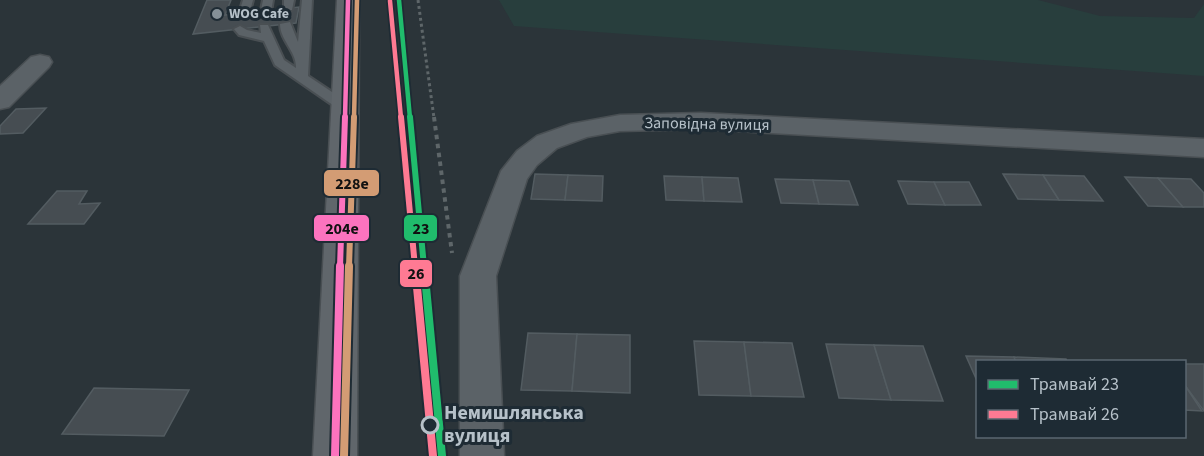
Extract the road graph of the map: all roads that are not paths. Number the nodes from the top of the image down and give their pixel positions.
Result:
1 (248, 0) edge
2 (307, 0) edge
3 (348, 0) edge
4 (245, 13) dead end
5 (286, 24) dead end
6 (240, 29) dead end
7 (302, 60) junction
8 (40, 62) dead end
9 (301, 78) junction
10 (0, 101) edge
11 (345, 107) junction
12 (1204, 148) edge
13 (335, 456) edge
14 (483, 456) edge

1 - 4 lane
2 - 7 lane
3 - 11 main road
5 - 7 lane
6 - 9 lane
7 - 9 lane
8 - 10 street
9 - 11 lane
11 - 13 main road
12 - 14 street, Заповідна вулиця

